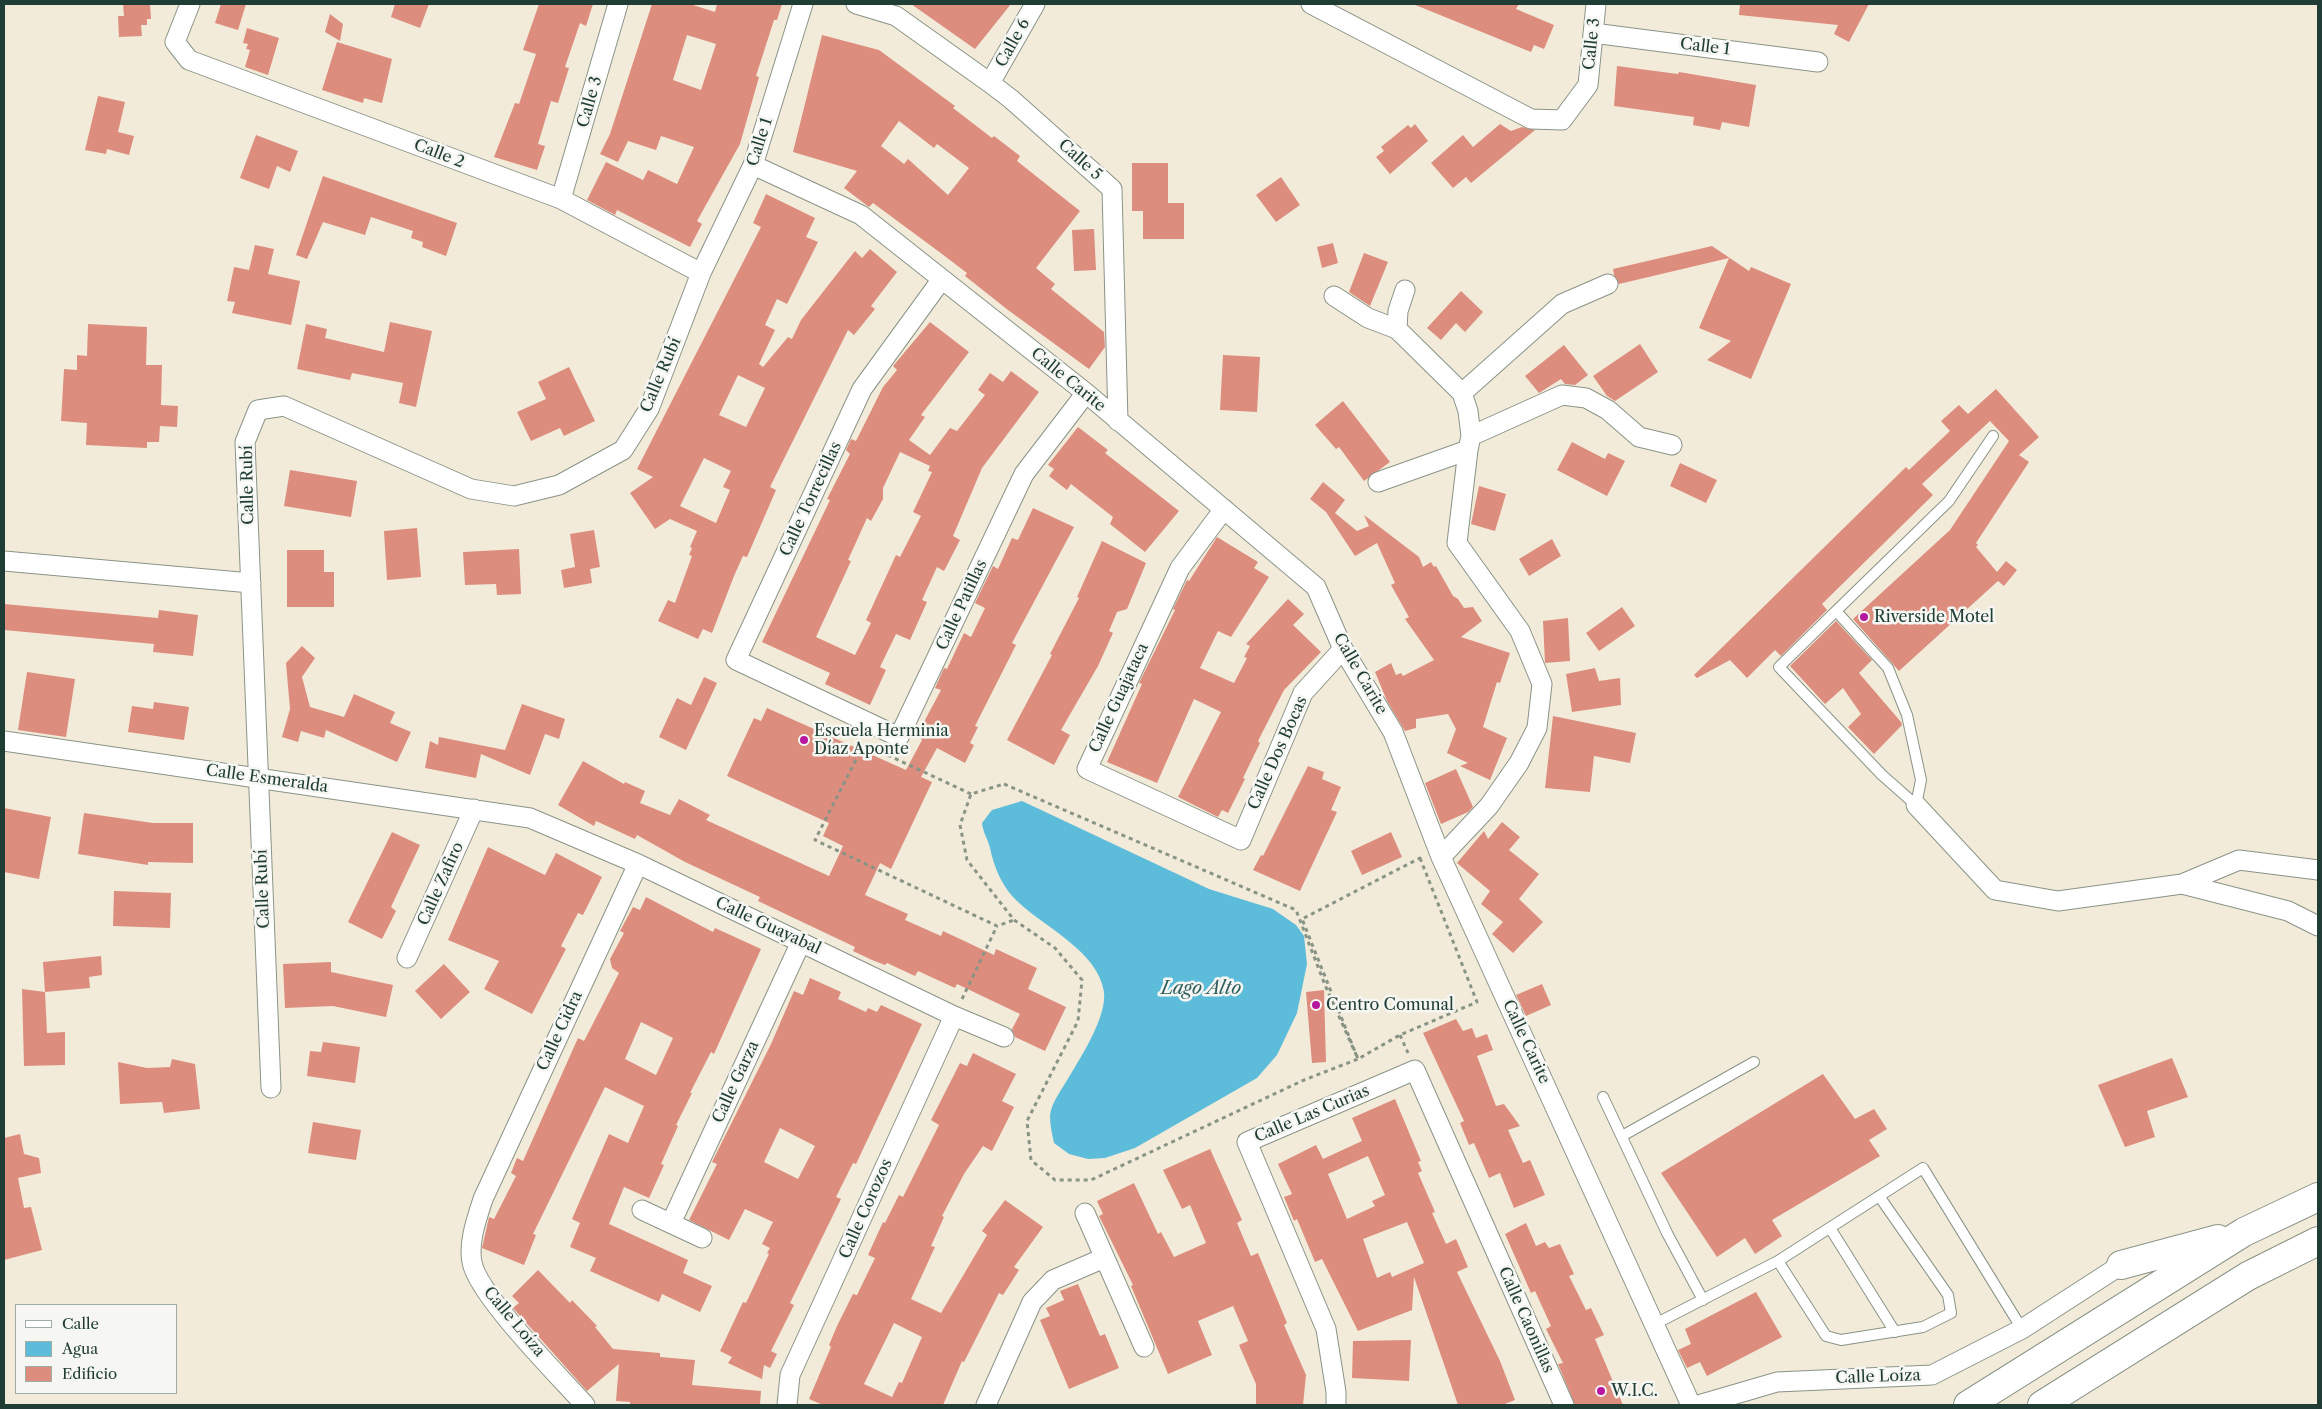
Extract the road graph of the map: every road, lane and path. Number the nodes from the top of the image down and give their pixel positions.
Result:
1 (190, 4) edge
2 (618, 4) edge
3 (802, 4) edge
4 (856, 4) edge
5 (1035, 4) edge
6 (1311, 4) edge
7 (1596, 4) edge
8 (1593, 33) junction
9 (1818, 62) dead end
10 (990, 83) junction
11 (754, 165) junction
12 (562, 200) junction
13 (702, 273) junction
14 (942, 278) junction
15 (1608, 284) dead end
16 (1405, 290) dead end
17 (1334, 296) dead end
18 (1397, 329) junction
19 (1086, 393) junction
20 (1462, 393) junction
21 (1118, 420) junction
22 (1993, 436) dead end
23 (1470, 443) junction
24 (1672, 445) dead end
25 (1378, 482) dead end
26 (1224, 509) junction
27 (4, 561) edge
28 (251, 583) junction
29 (1836, 611) junction
30 (1343, 649) junction
31 (808, 695) joint
32 (4, 741) edge
33 (259, 778) junction
34 (971, 794) junction
35 (1916, 805) junction
36 (474, 810) junction
37 (530, 818) joint
38 (1241, 840) joint
39 (1441, 857) junction
40 (638, 864) junction
41 (2318, 870) edge
42 (2182, 884) junction
43 (1014, 920) junction
44 (997, 926) junction
45 (2318, 926) edge
46 (801, 942) junction
47 (407, 958) dead end
48 (954, 1016) junction
49 (1004, 1037) dead end
50 (1358, 1059) junction
51 (1754, 1062) dead end
52 (271, 1088) dead end
53 (1603, 1097) dead end
54 (1622, 1136) junction
55 (1879, 1196) junction
56 (2318, 1197) edge
57 (483, 1198) joint
58 (642, 1210) dead end
59 (1085, 1214) dead end
60 (671, 1223) junction
61 (1830, 1228) junction
62 (2244, 1232) junction
63 (1488, 1235) joint
64 (702, 1238) dead end
65 (2318, 1241) edge
66 (1104, 1258) junction
67 (1778, 1262) junction
68 (2121, 1265) joint
69 (1703, 1300) junction
70 (1655, 1324) junction
71 (2022, 1329) junction
72 (1895, 1332) junction
73 (1144, 1347) dead end
74 (585, 1405) edge
75 (786, 1405) edge
76 (986, 1405) edge
77 (1336, 1405) edge
78 (1564, 1405) edge
79 (1691, 1405) edge
80 (1698, 1405) edge
81 (1968, 1405) edge
82 (2042, 1405) edge

1 - 12 street, Calle 2
2 - 12 street, Calle 3
3 - 11 street, Calle 1
4 - 10 street, Calle 5
5 - 10 street, Calle 6
6 - 8 street, Calle 3
7 - 8 street, Calle 3
8 - 9 street, Calle 1
10 - 21 street, Calle 5
11 - 13 street, Calle 1
11 - 14 street, Calle Carite
12 - 13 street, Calle 2
13 - 28 street, Calle Rubí
14 - 19 street, Calle Carite
14 - 31 street, Calle Torrecillas
15 - 20 street
16 - 18 street
17 - 18 street
18 - 20 street
19 - 21 street, Calle Carite
19 - 31 street, Calle Patillas
20 - 23 street
21 - 26 street, Calle Carite
22 - 29 lane
23 - 24 street
23 - 25 street
23 - 39 street
26 - 30 street, Calle Carite
26 - 38 street, Calle Guajataca
27 - 28 street
28 - 33 street, Calle Rubí
29 - 35 lane
29 - 35 lane
30 - 38 street, Calle Dos Bocas
30 - 39 street, Calle Carite
32 - 33 street, Calle Esmeralda
33 - 36 street, Calle Esmeralda
33 - 52 street, Calle Rubí
34 - 43 path
34 - 44 path
34 - 50 path
35 - 42 street
36 - 37 street, Calle Esmeralda
36 - 47 street, Calle Zafiro
37 - 40 street, Calle Guayabal
39 - 70 street, Calle Carite
40 - 46 street, Calle Guayabal
40 - 57 street, Calle Cidra
41 - 42 street
42 - 45 street
43 - 44 path
43 - 50 path
44 - 48 path
46 - 48 street, Calle Guayabal
46 - 60 street, Calle Garza
48 - 49 street, Calle Guayabal
48 - 75 street, Calle Corozos
50 - 50 path
51 - 54 lane
53 - 54 lane
54 - 69 lane
55 - 61 lane
55 - 71 lane
55 - 72 lane
56 - 62 main road
57 - 74 street, Calle Loíza
58 - 60 street
59 - 66 street
60 - 64 street
61 - 67 lane
61 - 72 lane
62 - 68 main road
62 - 81 main road
63 - 77 street, Calle Las Curias
63 - 78 street, Calle Caonillas
65 - 82 main road
66 - 73 street
66 - 76 street
67 - 69 lane
67 - 72 lane
68 - 71 street, Calle Loíza
69 - 70 lane
70 - 79 street, Calle Carite
71 - 80 street, Calle Loíza

